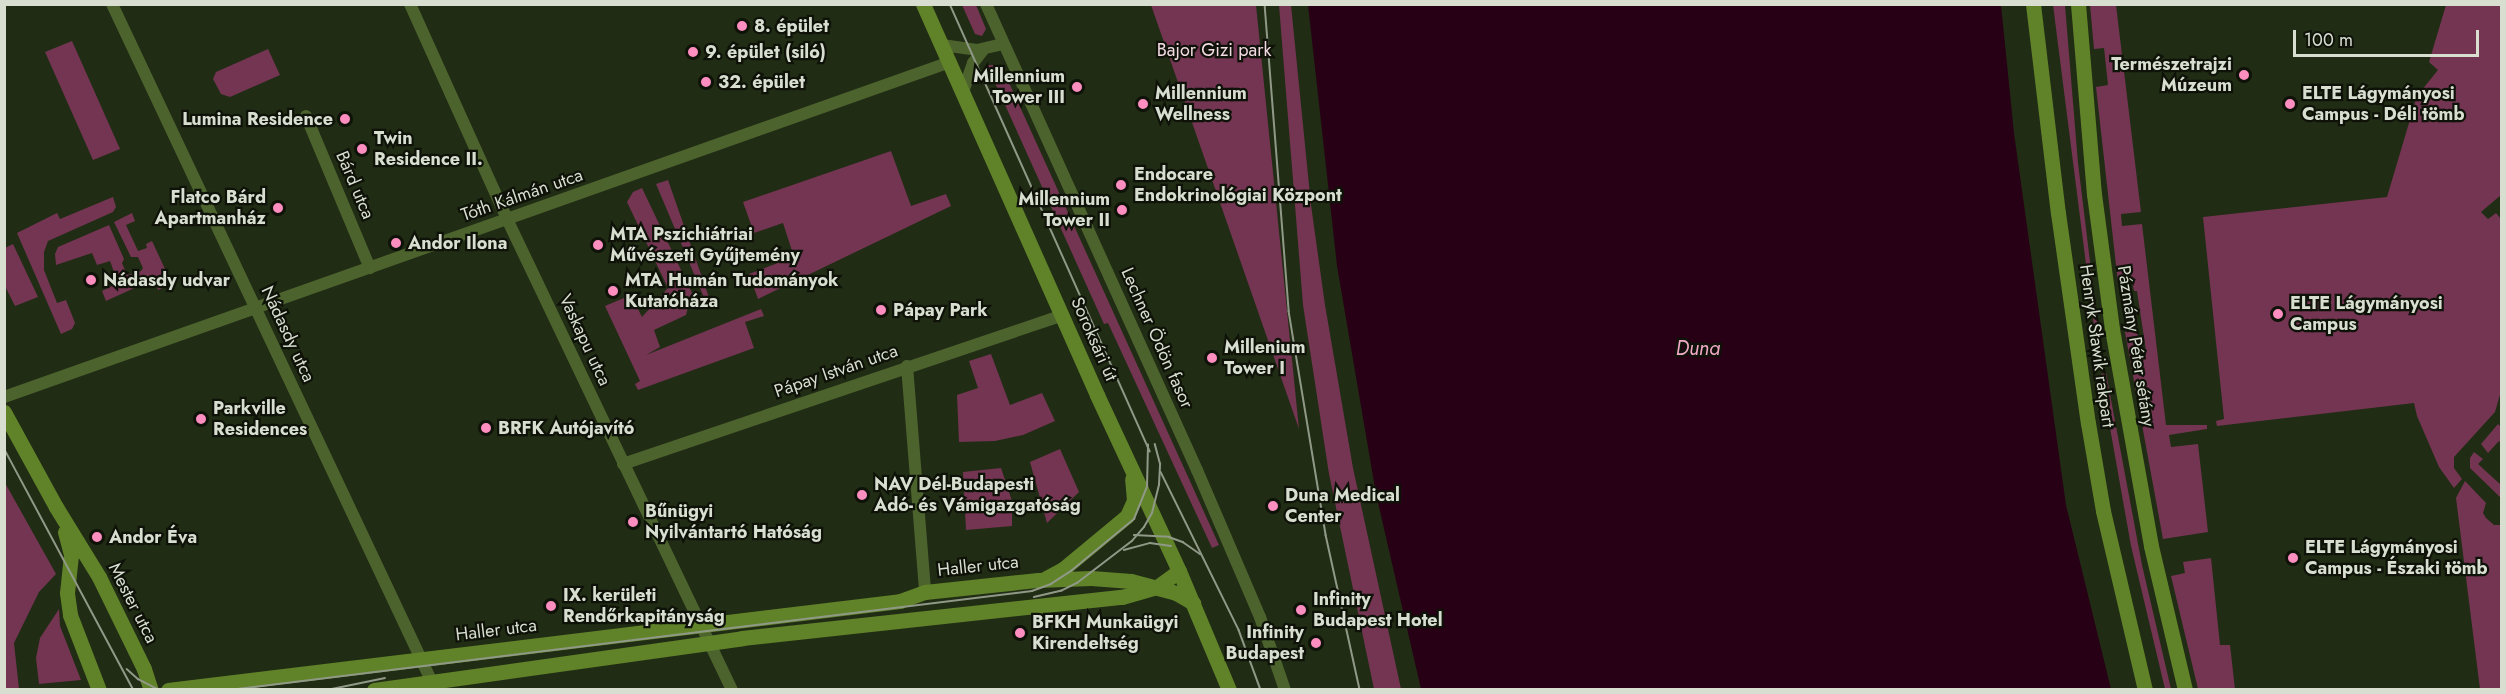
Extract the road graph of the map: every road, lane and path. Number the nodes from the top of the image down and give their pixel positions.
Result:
1 (112, 4) edge
2 (410, 4) edge
3 (923, 4) edge
4 (986, 4) edge
5 (2033, 4) edge
6 (2078, 4) edge
7 (1003, 44) junction
8 (942, 45) junction
9 (983, 50) junction
10 (950, 62) junction
11 (963, 92) junction
12 (306, 116) dead end
13 (507, 219) junction
14 (370, 268) junction
15 (256, 308) junction
16 (1062, 315) junction
17 (907, 366) junction
18 (4, 397) edge
19 (4, 412) edge
20 (1129, 461) junction
21 (623, 464) junction
22 (56, 507) junction
23 (1179, 571) junction
24 (99, 577) junction
25 (1042, 579) junction
26 (1157, 587) junction
27 (925, 592) junction
28 (67, 593) junction
29 (1193, 603) junction
30 (699, 625) junction
31 (710, 645) junction
32 (422, 659) junction
33 (431, 680) junction
34 (99, 690) edge
35 (151, 690) edge
36 (168, 690) edge
37 (374, 690) edge
38 (732, 690) edge
39 (1229, 690) edge
40 (1286, 690) edge
41 (2145, 690) edge
42 (2185, 690) edge

1 - 15 street, Nádasdy utca
2 - 13 street, Vaskapu utca
3 - 8 street, Soroksári út
4 - 7 street, Lechner Ödön fasor
5 - 41 street, Henryk Sławik rakpart
6 - 42 street, Pázmány Péter sétány
7 - 9 street
7 - 40 street, Lechner Ödön fasor
8 - 9 street
8 - 10 street, Soroksári út
9 - 11 street
10 - 11 street, Soroksári út
10 - 13 street, Tóth Kálmán utca
11 - 16 street, Soroksári út
12 - 14 street, Bárd utca
13 - 14 street, Tóth Kálmán utca
13 - 21 street, Vaskapu utca
14 - 15 street, Tóth Kálmán utca
15 - 18 street, Tóth Kálmán utca
15 - 32 street, Nádasdy utca
16 - 17 street, Pápay István utca
16 - 20 street, Soroksári út
17 - 21 street, Pápay István utca
17 - 27 street
19 - 22 street, Mester utca
20 - 23 street, Soroksári út
20 - 25 street, Haller utca
21 - 30 street, Vaskapu utca
22 - 24 street, Mester utca
22 - 28 street, Mester utca
23 - 26 street
23 - 29 street, Soroksári út
24 - 28 street
24 - 35 street, Mester utca
25 - 26 street, Haller utca
25 - 27 street, Haller utca
26 - 29 street, Haller utca
26 - 31 street
27 - 30 street, Haller utca
28 - 34 street, Mester utca
29 - 39 street, Soroksári út
30 - 31 street, Vaskapu utca
30 - 32 street, Haller utca
31 - 33 street
31 - 38 street, Vaskapu utca
32 - 33 street, Nádasdy utca
32 - 36 street, Haller utca
33 - 37 street

